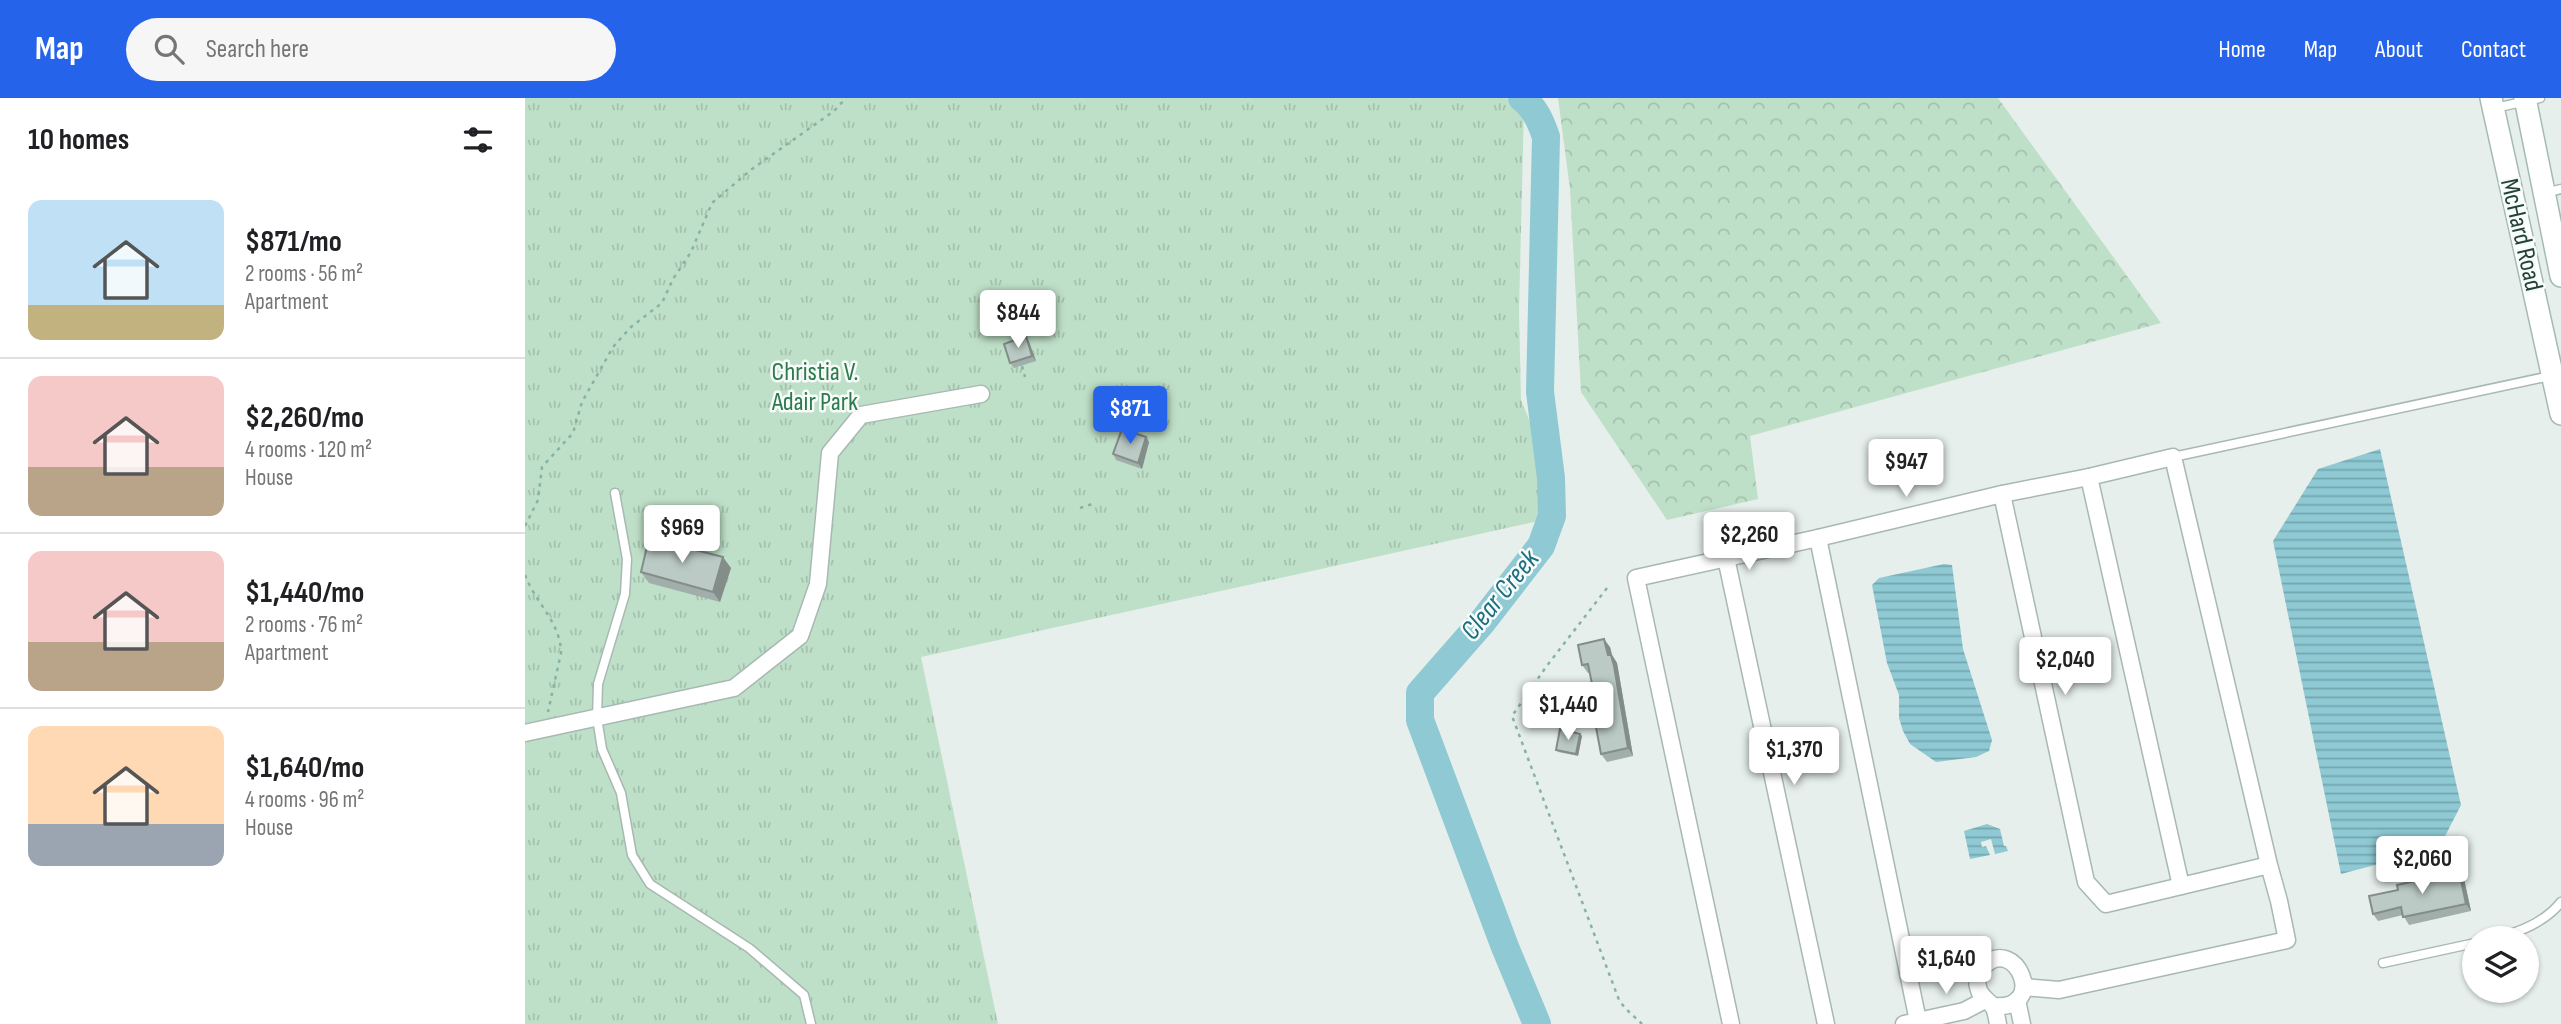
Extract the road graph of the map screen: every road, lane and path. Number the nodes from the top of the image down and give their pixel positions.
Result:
1 (846, 98) edge
2 (2530, 99) edge
3 (2492, 103) edge
4 (2553, 191) edge
5 (2561, 276) edge
6 (1022, 366) edge
7 (2557, 375) edge
8 (1025, 377) dead end
9 (981, 394) dead end
10 (2561, 414) edge
11 (2173, 457) junction
12 (2089, 477) junction
13 (615, 493) dead end
14 (2002, 494) junction
15 (1095, 503) dead end
16 (1080, 508) dead end
17 (525, 526) edge
18 (1818, 538) junction
19 (1726, 558) junction
20 (525, 575) edge
21 (1607, 588) dead end
22 (597, 718) junction
23 (544, 729) junction
24 (525, 733) edge
25 (2269, 865) junction
26 (2181, 886) junction
27 (2561, 902) edge
28 (2530, 926) edge
29 (2462, 946) edge
30 (2383, 962) dead end
31 (2020, 993) junction
32 (1989, 1003) junction
33 (1911, 1022) edge
34 (811, 1024) edge
35 (1642, 1024) edge
36 (1731, 1024) edge
37 (1826, 1024) edge
38 (1998, 1024) edge
39 (2022, 1024) edge

1 - 17 path
2 - 3 lane
2 - 4 main road, McHard Road
3 - 7 main road, McHard Road
4 - 5 main road, McHard Road
6 - 8 path
7 - 10 main road, McHard Road
7 - 11 lane
9 - 22 street
11 - 12 street
11 - 25 street
12 - 14 street
12 - 26 street
13 - 22 lane
14 - 18 street
14 - 26 street
15 - 16 path
18 - 19 street
18 - 33 street
19 - 36 street
19 - 37 street
20 - 23 path
21 - 35 path
22 - 23 street
22 - 34 lane
23 - 24 street
25 - 26 street
25 - 31 street
27 - 28 lane
29 - 30 lane
31 - 32 street
31 - 32 street
31 - 39 street
32 - 33 street
32 - 38 street

